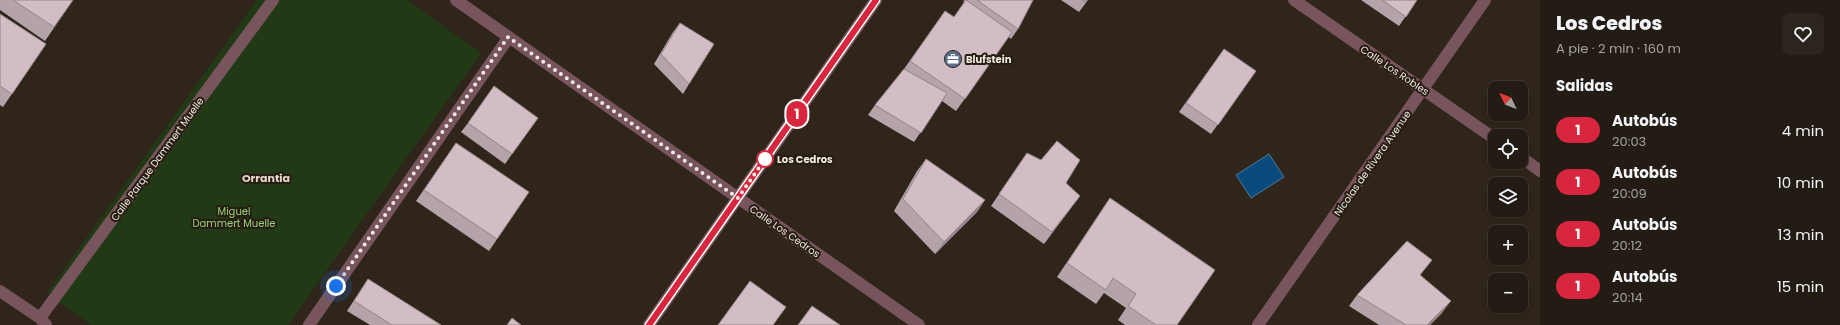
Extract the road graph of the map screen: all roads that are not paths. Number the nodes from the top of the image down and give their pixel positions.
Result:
1 (274, 0) edge
2 (456, 0) edge
3 (876, 0) edge
4 (1294, 0) edge
5 (1486, 0) edge
6 (508, 37) junction
7 (1424, 89) junction
8 (1488, 134) edge
9 (1528, 162) edge
10 (1540, 171) edge
11 (738, 198) junction
12 (0, 291) edge
13 (43, 322) edge
14 (309, 325) edge
15 (649, 325) edge
16 (919, 325) edge
17 (1258, 325) edge

1 - 13 street, Calle Parque Dammert Muelle
2 - 6 street, Calle Los Cedros
3 - 11 street
4 - 7 street, Calle Los Robles
5 - 7 street, Nícolas de Rivera Avenue
6 - 11 street, Calle Los Cedros
6 - 14 street
7 - 8 street, Calle Los Robles
7 - 17 street, Nícolas de Rivera Avenue
9 - 10 street
11 - 15 street
11 - 16 street, Calle Los Cedros
12 - 13 street

